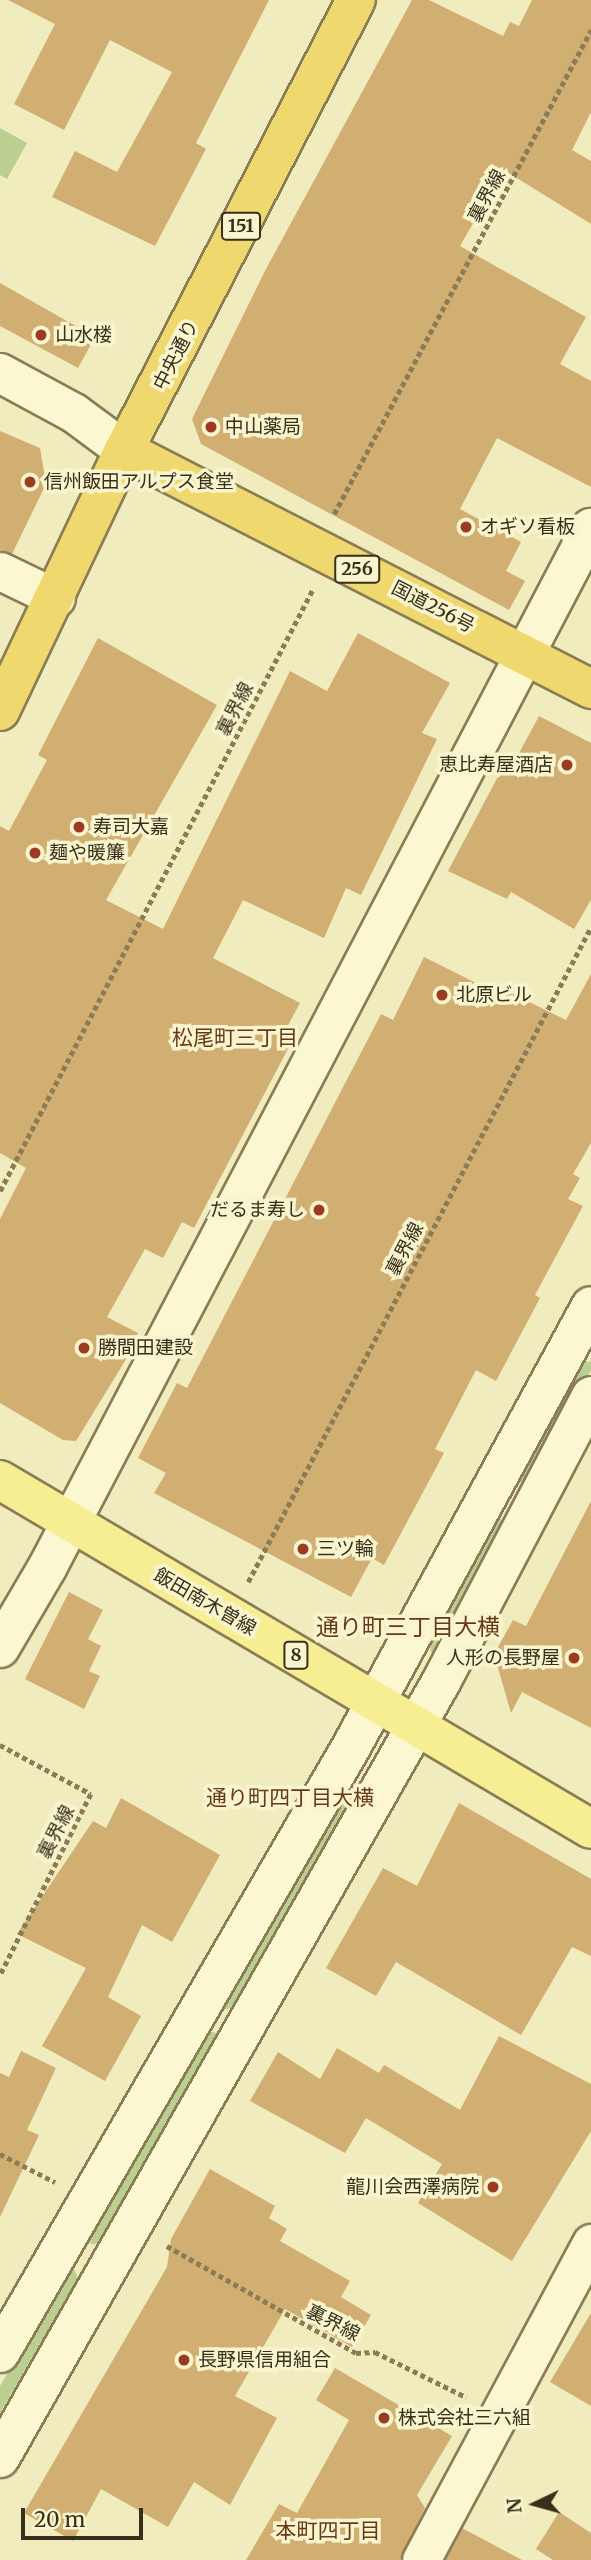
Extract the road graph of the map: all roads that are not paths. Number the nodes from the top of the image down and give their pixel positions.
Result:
1 (356, 0) edge
2 (0, 373) edge
3 (124, 450) junction
4 (591, 528) edge
5 (0, 571) edge
6 (56, 598) junction
7 (527, 656) junction
8 (591, 689) edge
9 (0, 711) edge
10 (591, 1306) edge
11 (591, 1396) edge
12 (0, 1480) edge
13 (68, 1521) junction
14 (0, 1648) edge
15 (374, 1702) junction
16 (415, 1726) junction
17 (591, 1829) edge
18 (591, 2243) edge
19 (0, 2353) edge
20 (0, 2458) edge
21 (421, 2560) edge

1 - 3 highway, 中央通り / 151
2 - 3 street
3 - 6 highway, 中央通り / 151
3 - 7 highway, 国道256号 / 256
4 - 7 street
5 - 6 street
6 - 9 highway, 中央通り / 151
7 - 8 highway, 国道256号 / 256
7 - 13 street
10 - 15 street
11 - 16 street
12 - 13 main road, 飯田南木曽線 / 8
13 - 14 street
13 - 15 main road, 飯田南木曽線 / 8
15 - 16 main road, 飯田南木曽線 / 8
15 - 19 street
16 - 17 main road, 飯田南木曽線 / 8
16 - 20 street
18 - 21 street

